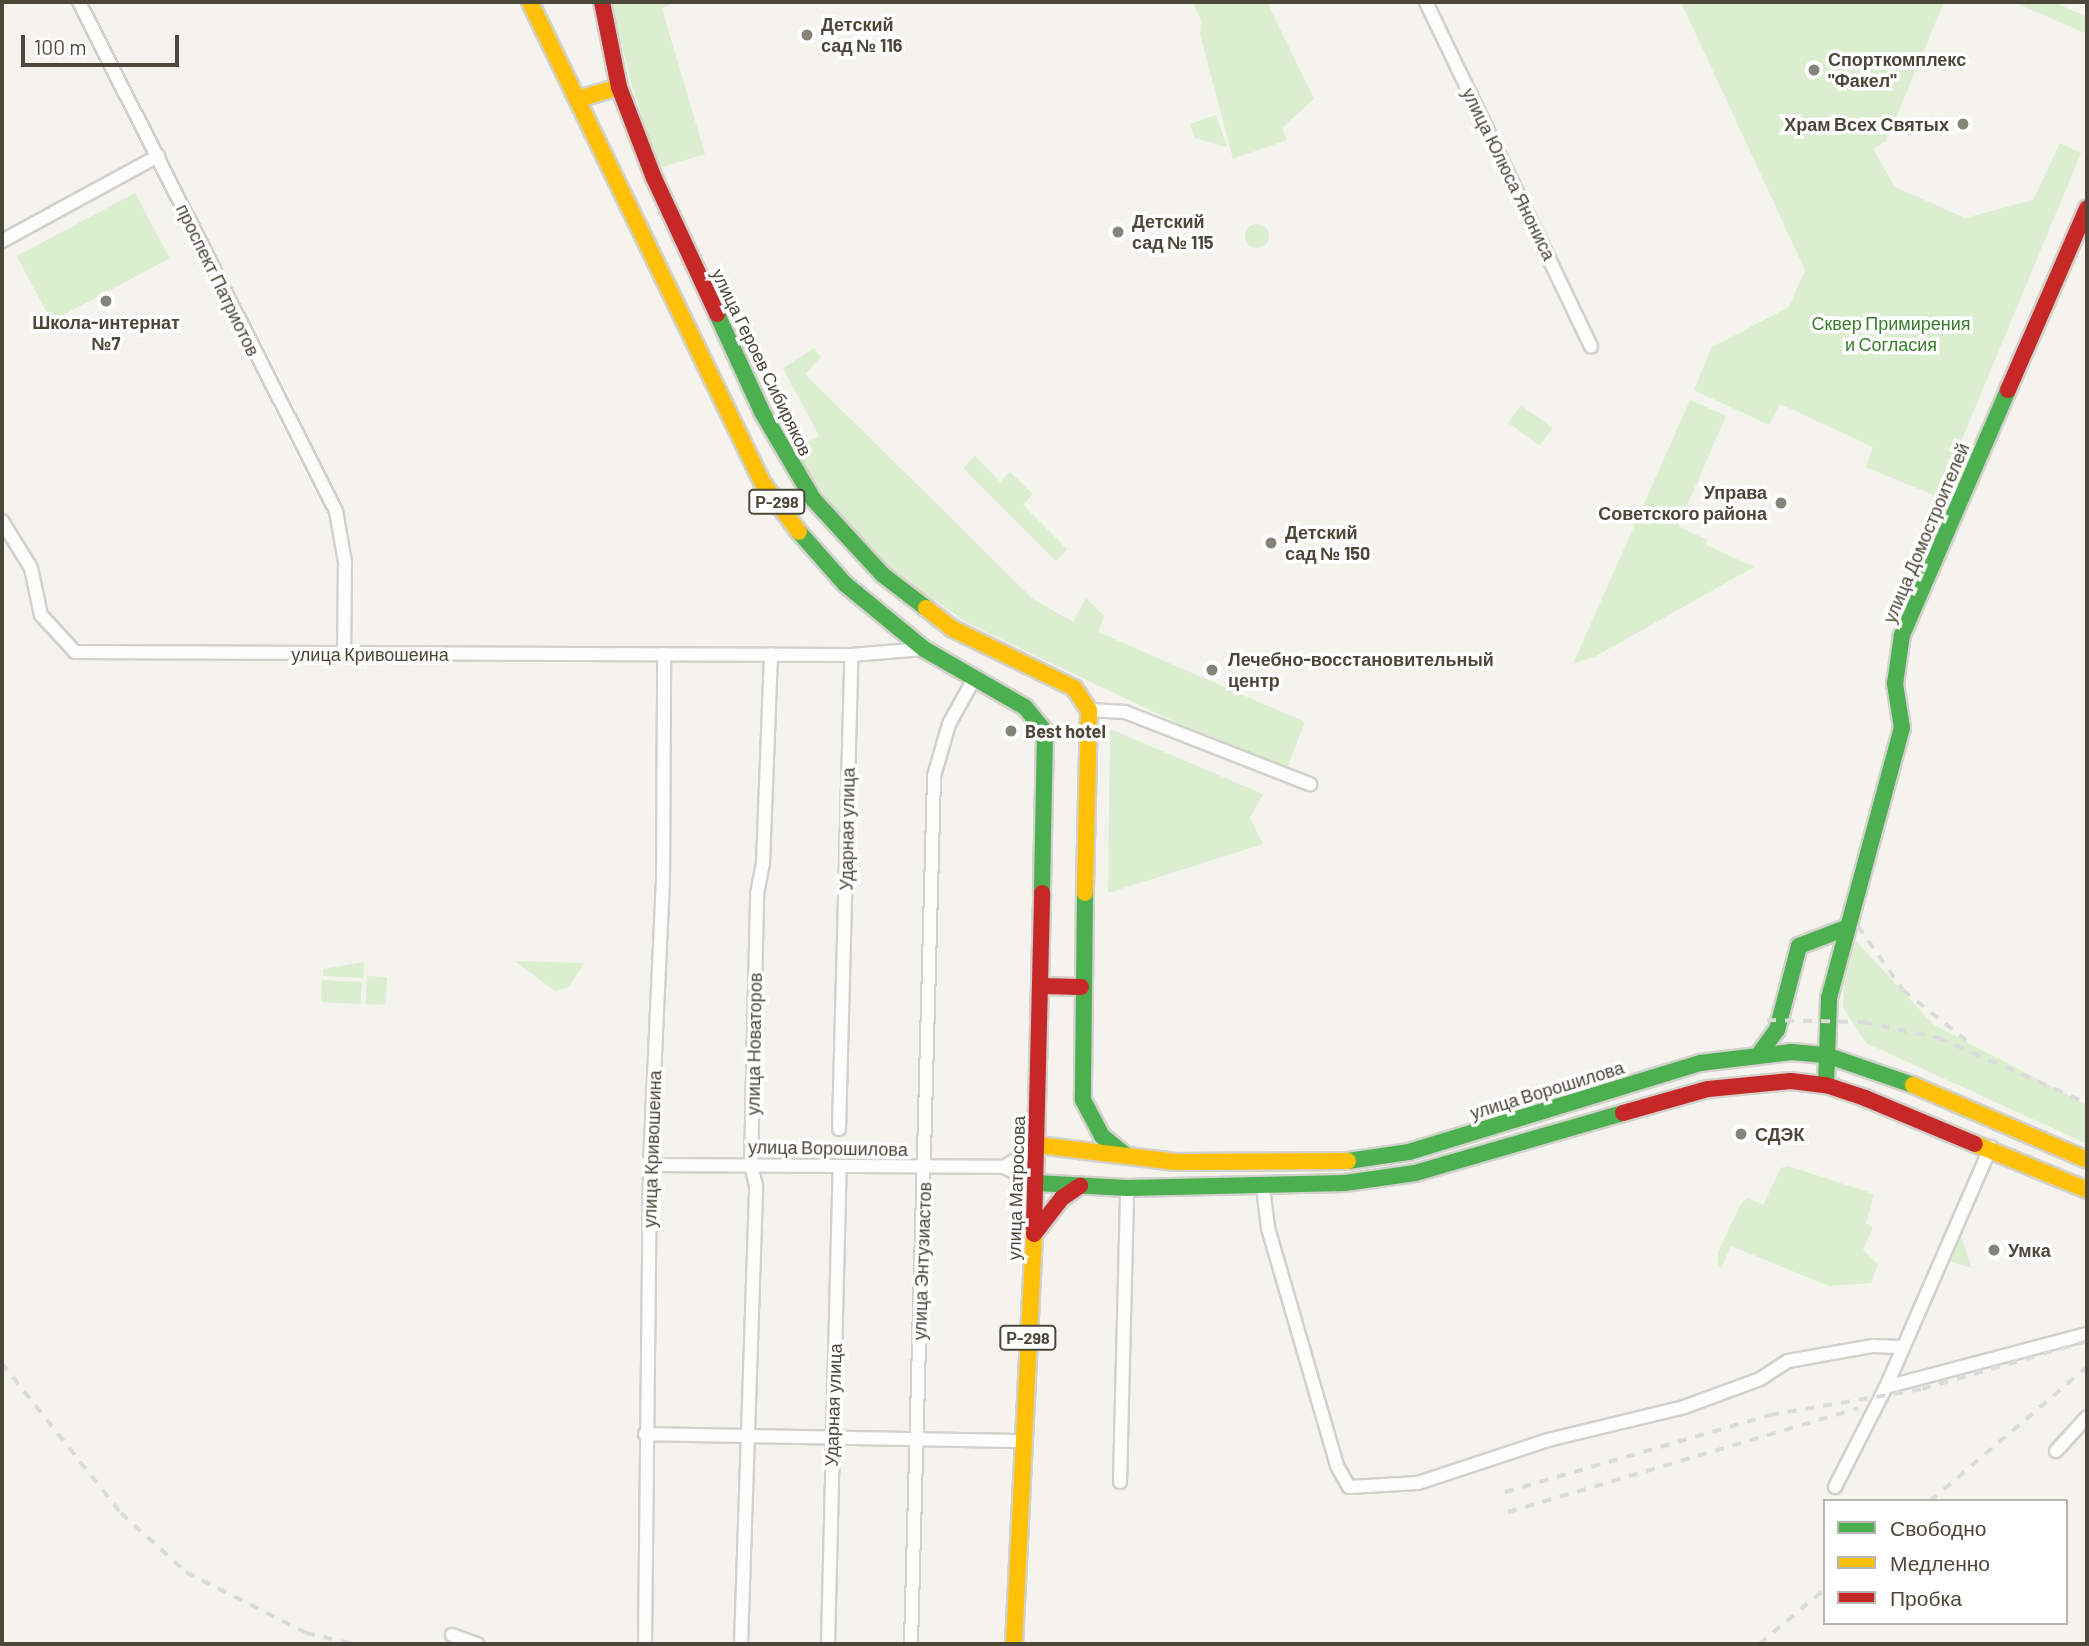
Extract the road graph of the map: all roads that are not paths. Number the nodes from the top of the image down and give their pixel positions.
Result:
1 (79, 2) edge
2 (530, 2) edge
3 (603, 2) edge
4 (1426, 2) edge
5 (619, 88) junction
6 (578, 99) junction
7 (158, 156) junction
8 (2087, 208) edge
9 (2, 242) edge
10 (1591, 346) dead end
11 (2, 521) edge
12 (924, 649) junction
13 (664, 654) junction
14 (771, 654) junction
15 (344, 655) junction
16 (851, 655) junction
17 (975, 677) junction
18 (1090, 710) junction
19 (1310, 784) dead end
20 (1846, 928) junction
21 (1041, 986) junction
22 (1081, 987) junction
23 (1760, 1053) junction
24 (1826, 1055) junction
25 (1826, 1086) junction
26 (839, 1129) dead end
27 (1038, 1145) junction
28 (1990, 1147) junction
29 (1127, 1156) junction
30 (2087, 1160) edge
31 (650, 1165) junction
32 (751, 1165) junction
33 (840, 1166) junction
34 (1004, 1167) junction
35 (924, 1169) junction
36 (1036, 1182) junction
37 (1080, 1185) junction
38 (1264, 1187) junction
39 (1126, 1188) junction
40 (2087, 1190) edge
41 (1034, 1234) junction
42 (2087, 1334) edge
43 (1902, 1347) junction
44 (1886, 1387) junction
45 (2087, 1417) edge
46 (645, 1434) junction
47 (748, 1435) junction
48 (832, 1437) junction
49 (916, 1439) junction
50 (1023, 1441) junction
51 (2056, 1451) dead end
52 (1120, 1482) dead end
53 (1835, 1487) dead end
54 (453, 1635) dead end
55 (477, 1644) edge
56 (645, 1644) edge
57 (741, 1644) edge
58 (828, 1644) edge
59 (911, 1644) edge
60 (1014, 1644) edge

1 - 7 street, проспект Патриотов
2 - 6 main road, Р-298
3 - 5 main road, улица Героев Сибиряков
4 - 10 street, улица Юлюса Янониса
5 - 6 main road
5 - 18 main road, улица Героев Сибиряков
6 - 12 main road, Р-298
7 - 9 street
7 - 15 street, проспект Патриотов
8 - 20 main road, улица Домостроителей
11 - 15 street, улица Кривошеина
12 - 16 street, улица Кривошеина
12 - 17 main road, Р-298
13 - 14 street, улица Кривошеина
13 - 15 street, улица Кривошеина
13 - 31 street, улица Кривошеина
14 - 16 street, улица Кривошеина
14 - 32 street, улица Новаторов
16 - 26 street, Ударная улица
17 - 21 main road, улица Матросова / Р-298
17 - 35 street, улица Энтузиастов
18 - 19 street
18 - 22 main road
20 - 23 main road
20 - 24 main road, улица Домостроителей
21 - 22 main road
21 - 27 main road, улица Матросова / Р-298
22 - 29 main road
23 - 24 main road, улица Ворошилова
23 - 29 main road, улица Ворошилова
24 - 25 main road, улица Домостроителей
24 - 30 main road, улица Ворошилова
25 - 28 main road, улица Ворошилова
25 - 38 main road, улица Ворошилова
27 - 29 main road, улица Ворошилова
27 - 34 street
27 - 36 main road, улица Матросова / Р-298
28 - 40 main road, улица Ворошилова
28 - 43 street
31 - 32 street, улица Ворошилова
31 - 46 street, улица Кривошеина
32 - 33 street, улица Ворошилова
32 - 47 street, улица Новаторов
33 - 35 street, улица Ворошилова
33 - 48 street, Ударная улица
34 - 35 street, улица Ворошилова
34 - 36 street, улица Ворошилова
35 - 49 street, улица Энтузиастов
36 - 37 main road, улица Ворошилова
36 - 41 main road, улица Матросова / Р-298
37 - 39 main road, улица Ворошилова
37 - 41 main road
38 - 39 main road, улица Ворошилова
38 - 43 street
39 - 52 street
41 - 50 main road, улица Матросова / Р-298
42 - 44 street
43 - 44 street
44 - 53 street
45 - 51 street
46 - 47 street
46 - 56 street, улица Кривошеина
47 - 48 street
47 - 57 street, улица Новаторов
48 - 49 street
48 - 58 street, Ударная улица
49 - 50 street
49 - 59 street, улица Энтузиастов
50 - 60 main road, улица Матросова / Р-298
54 - 55 street

